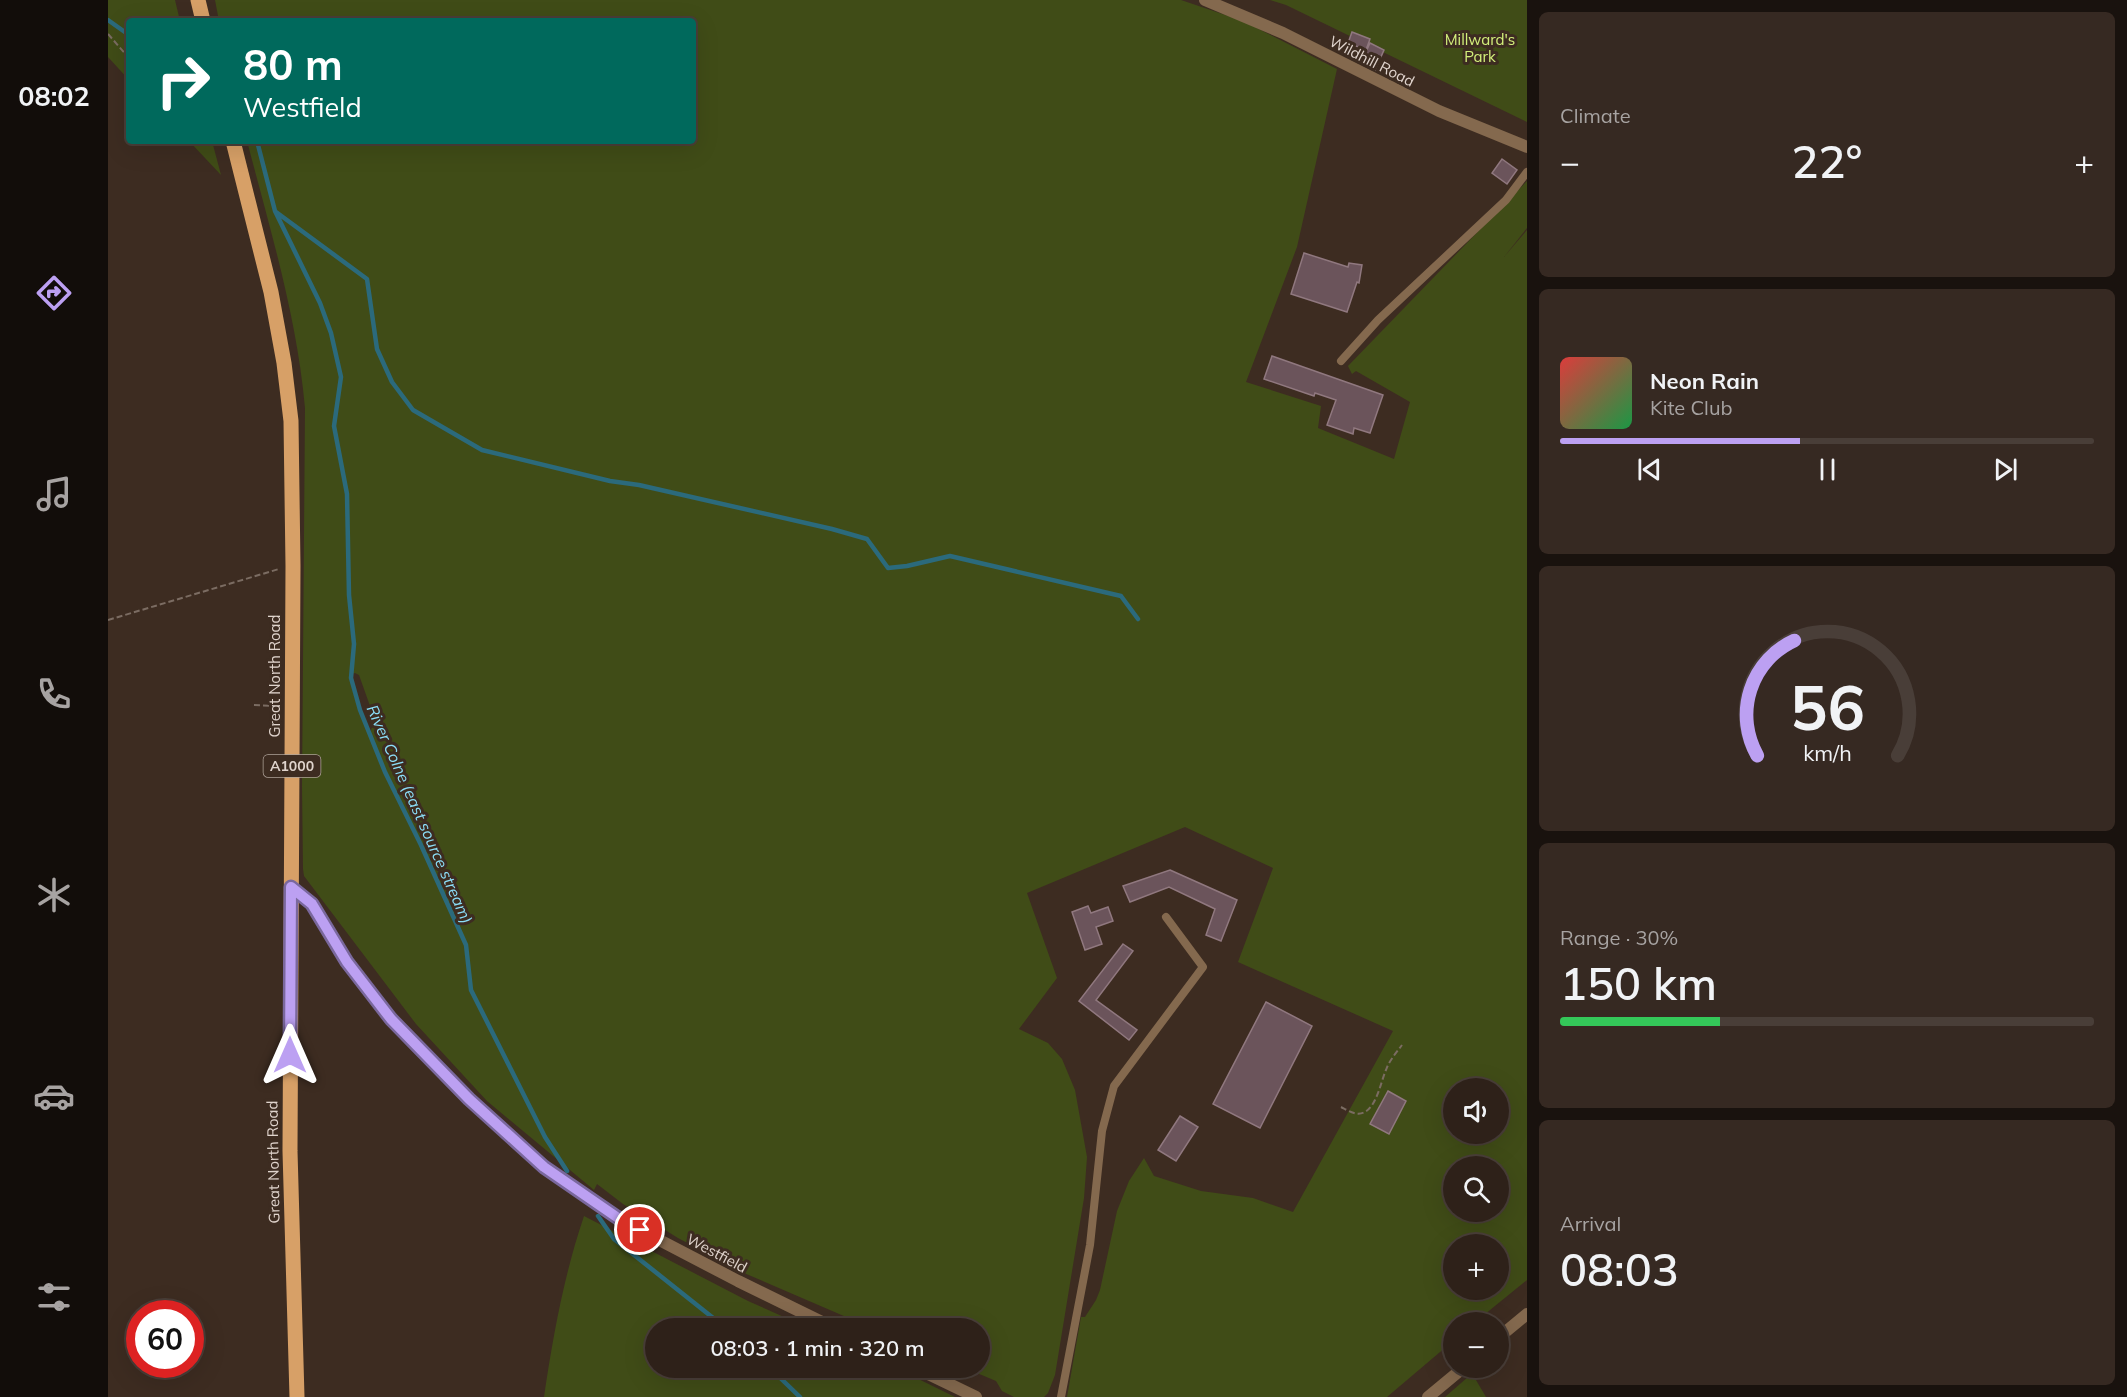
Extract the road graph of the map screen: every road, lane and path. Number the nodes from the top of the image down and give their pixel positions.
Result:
1 (198, 0) edge
2 (1205, 0) edge
3 (203, 18) edge
4 (108, 34) edge
5 (126, 55) edge
6 (234, 144) edge
7 (1527, 147) edge
8 (1527, 172) edge
9 (1341, 361) dead end
10 (293, 566) junction
11 (108, 620) edge
12 (254, 705) dead end
13 (292, 706) junction
14 (291, 887) junction
15 (1166, 917) dead end
16 (1402, 1046) dead end
17 (1341, 1107) dead end
18 (1527, 1314) edge
19 (814, 1318) edge
20 (1509, 1329) edge
21 (937, 1378) edge
22 (1451, 1378) edge
23 (297, 1397) edge
24 (976, 1397) edge
25 (1061, 1397) edge
26 (1428, 1397) edge

1 - 3 main road
2 - 7 street, Wildhill Road
4 - 5 path
6 - 10 main road, Great North Road / A1000
8 - 9 lane
10 - 11 path
10 - 13 main road, Great North Road / A1000
12 - 13 path
13 - 14 main road, Great North Road / A1000
14 - 19 street, Westfield
14 - 23 main road, Great North Road / A1000
15 - 25 lane
16 - 17 path
18 - 20 street
21 - 24 street
22 - 26 street

